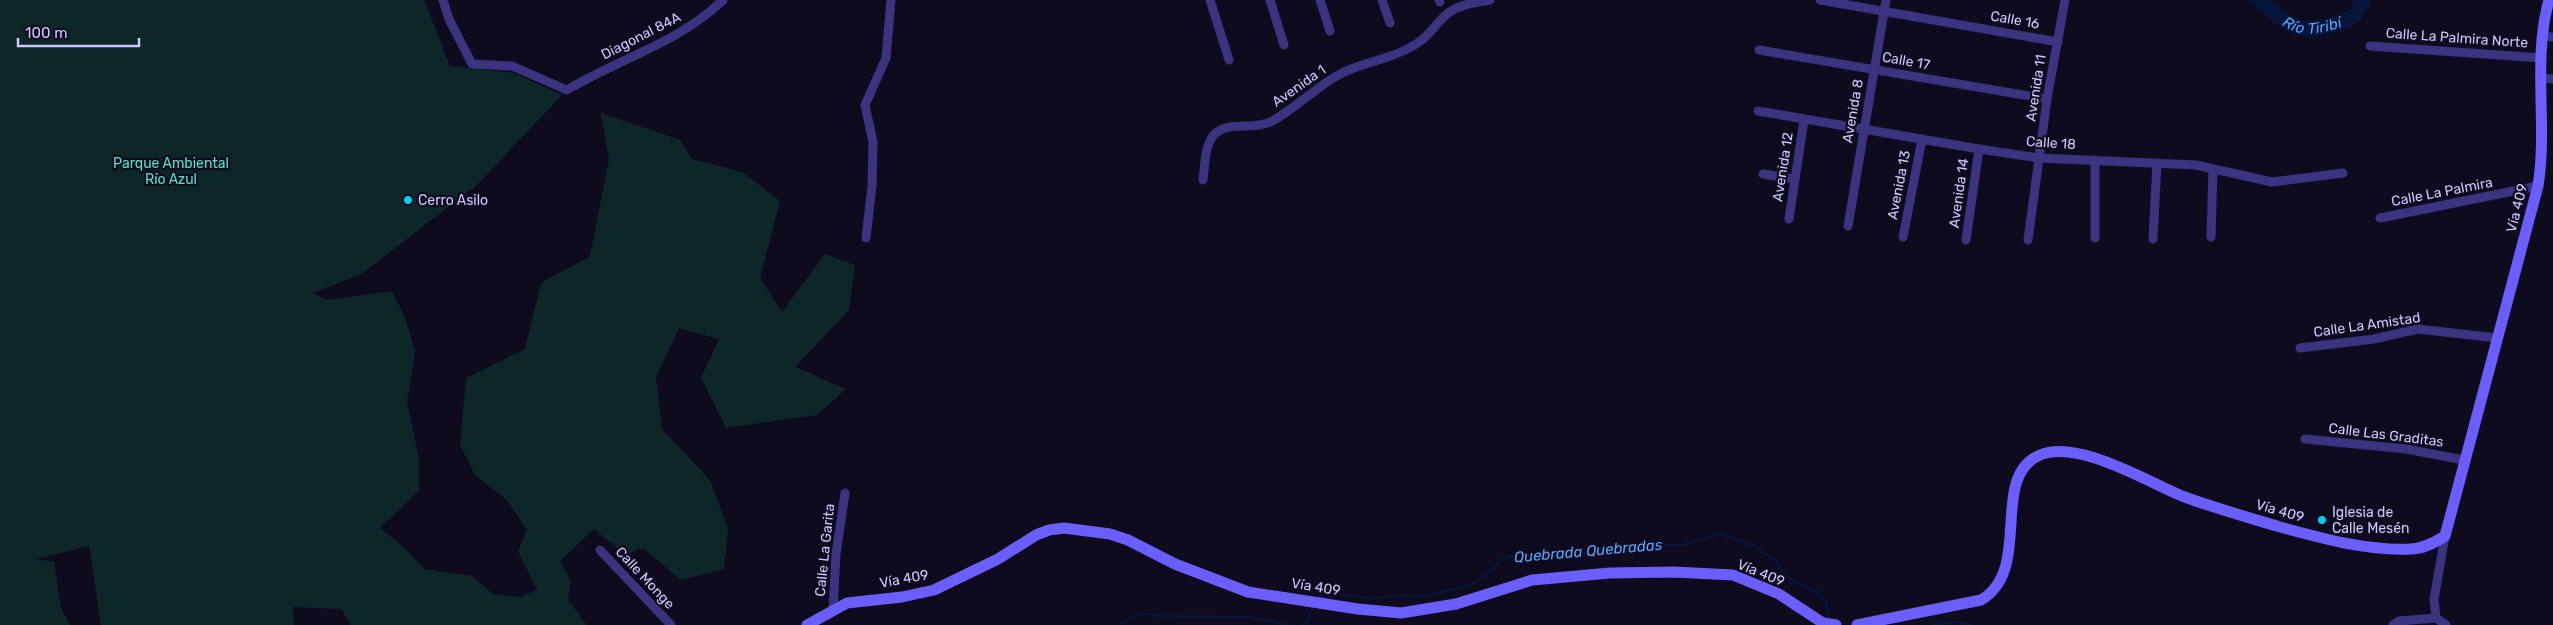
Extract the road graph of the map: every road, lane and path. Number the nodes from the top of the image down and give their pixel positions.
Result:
1 (443, 0) edge
2 (723, 0) edge
3 (891, 0) edge
4 (1210, 0) edge
5 (1270, 0) edge
6 (1320, 0) edge
7 (1382, 0) edge
8 (1490, 0) edge
9 (1820, 0) edge
10 (1886, 0) edge
11 (2065, 0) edge
12 (2549, 0) edge
13 (1884, 11) junction
14 (1390, 22) dead end
15 (1330, 31) dead end
16 (2547, 37) edge
17 (2058, 42) junction
18 (1284, 45) dead end
19 (2370, 46) dead end
20 (1759, 50) dead end
21 (2542, 58) junction
22 (1229, 60) dead end
23 (1874, 69) junction
24 (2547, 78) edge
25 (2048, 99) junction
26 (1758, 111) dead end
27 (1804, 120) junction
28 (1864, 129) junction
29 (1922, 139) junction
30 (1979, 149) junction
31 (2039, 158) junction
32 (2095, 160) junction
33 (2156, 163) junction
34 (2214, 169) junction
35 (2343, 173) dead end
36 (1763, 174) dead end
37 (1795, 179) junction
38 (1203, 180) dead end
39 (2538, 186) junction
40 (2380, 218) dead end
41 (1789, 219) dead end
42 (1848, 226) dead end
43 (1903, 237) dead end
44 (2212, 237) dead end
45 (866, 238) dead end
46 (2095, 238) dead end
47 (2154, 239) dead end
48 (1966, 240) dead end
49 (2028, 240) dead end
50 (2497, 338) junction
51 (2300, 348) dead end
52 (2305, 439) dead end
53 (2464, 460) junction
54 (846, 493) dead end
55 (2445, 536) junction
56 (600, 550) dead end
57 (833, 610) junction
58 (2436, 618) junction
59 (1870, 624) edge
60 (671, 625) edge
61 (807, 625) edge
62 (1836, 625) edge
63 (1857, 625) edge
64 (2393, 625) edge
65 (2446, 625) edge

1 - 2 street, Diagonal 84A
3 - 45 street
4 - 22 street
5 - 18 street
6 - 15 street
7 - 14 street
8 - 38 street, Avenida 1
9 - 13 street, Calle 16
10 - 13 street, Avenida 8
11 - 17 street, Avenida 11
12 - 16 street, Vía 409
13 - 17 street, Calle 16
13 - 23 street, Avenida 8
16 - 21 street, Vía 409
17 - 25 street, Avenida 11
19 - 21 street, Calle La Palmira Norte
20 - 23 street, Calle 17
21 - 24 street, Vía 409
23 - 25 street, Calle 17
23 - 28 street, Avenida 8
24 - 39 street, Vía 409
25 - 31 street, Avenida 11
26 - 27 street, Calle 18
27 - 28 street, Calle 18
27 - 37 street, Avenida 12
28 - 29 street, Calle 18
28 - 42 street, Avenida 8
29 - 30 street, Calle 18
29 - 43 street, Avenida 13
30 - 31 street, Calle 18
30 - 48 street, Avenida 14
31 - 32 street, Calle 18
31 - 49 street, Avenida 11
32 - 33 street, Calle 18
32 - 46 street
33 - 34 street, Calle 18
33 - 47 street
34 - 35 street, Calle 18
34 - 44 street
36 - 37 street
37 - 41 street, Avenida 12
39 - 40 street, Calle La Palmira
39 - 50 street, Vía 409
50 - 51 street, Calle La Amistad
50 - 53 street, Vía 409
52 - 53 street, Calle Las Graditas
53 - 55 street, Vía 409
54 - 57 street, Calle La Garita
55 - 58 street
55 - 59 street, Vía 409
56 - 60 street, Calle Monge
57 - 61 street, Vía 409
57 - 62 street, Vía 409
58 - 64 street
58 - 65 street
59 - 63 street, Vía 409

